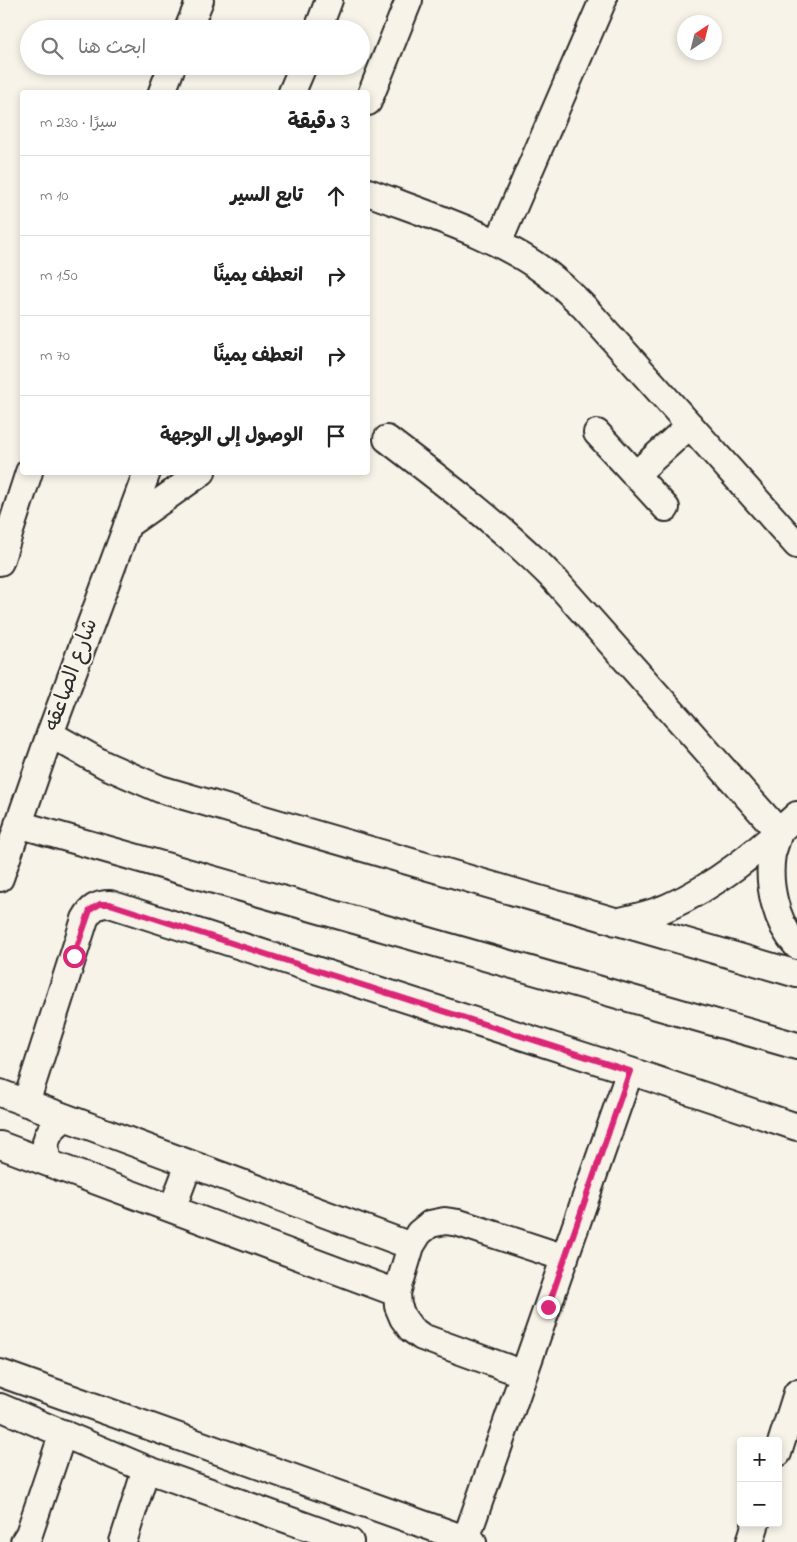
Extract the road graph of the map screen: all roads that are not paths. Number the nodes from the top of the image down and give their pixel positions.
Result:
1 (200, 0) edge
2 (329, 0) edge
3 (409, 0) edge
4 (603, 0) edge
5 (192, 20) edge
6 (321, 20) edge
7 (169, 75) edge
8 (299, 75) edge
9 (163, 90) edge
10 (293, 90) edge
11 (370, 97) edge
12 (370, 193) edge
13 (498, 243) junction
14 (690, 425) junction
15 (597, 433) dead end
16 (387, 439) dead end
17 (28, 475) edge
18 (146, 475) edge
19 (198, 475) edge
20 (635, 475) junction
21 (666, 508) dead end
22 (127, 525) junction
23 (797, 545) edge
24 (0, 562) edge
25 (50, 734) junction
26 (788, 823) edge
27 (18, 824) junction
28 (0, 878) edge
29 (616, 922) junction
30 (797, 946) edge
31 (797, 974) edge
32 (797, 1046) edge
33 (630, 1071) junction
34 (0, 1092) edge
35 (26, 1103) junction
36 (65, 1118) junction
37 (797, 1127) edge
38 (0, 1145) edge
39 (48, 1162) junction
40 (189, 1164) junction
41 (172, 1209) junction
42 (411, 1246) junction
43 (565, 1258) junction
44 (397, 1293) junction
45 (0, 1373) edge
46 (524, 1374) junction
47 (797, 1393) edge
48 (0, 1407) edge
49 (63, 1433) junction
50 (782, 1440) edge
51 (146, 1468) junction
52 (755, 1527) edge
53 (470, 1541) edge
54 (24, 1542) edge
55 (123, 1542) edge
56 (350, 1542) edge
57 (750, 1542) edge

1 - 5 street
2 - 6 street
3 - 11 street
4 - 13 street
7 - 9 street
8 - 10 street
12 - 13 street
13 - 14 street
14 - 20 street
14 - 23 street
15 - 20 street
16 - 26 street
17 - 24 street
18 - 22 street, شارع الصاعقه
19 - 22 street
20 - 21 street
22 - 25 street, شارع الصاعقه
25 - 27 street, شارع الصاعقه
25 - 29 street
26 - 29 street
26 - 30 street
27 - 28 street, شارع الصاعقه
27 - 32 street
29 - 31 street
33 - 35 street
33 - 37 street
33 - 43 street
34 - 35 street
35 - 36 street
36 - 39 street
36 - 40 street
38 - 39 street
39 - 41 street
40 - 41 street
40 - 42 street
41 - 44 street
42 - 43 street
42 - 44 street
43 - 46 street
44 - 46 street
45 - 53 street
46 - 53 street
47 - 50 street
48 - 49 street
49 - 51 street
49 - 54 street
51 - 55 street
51 - 56 street
52 - 57 street

